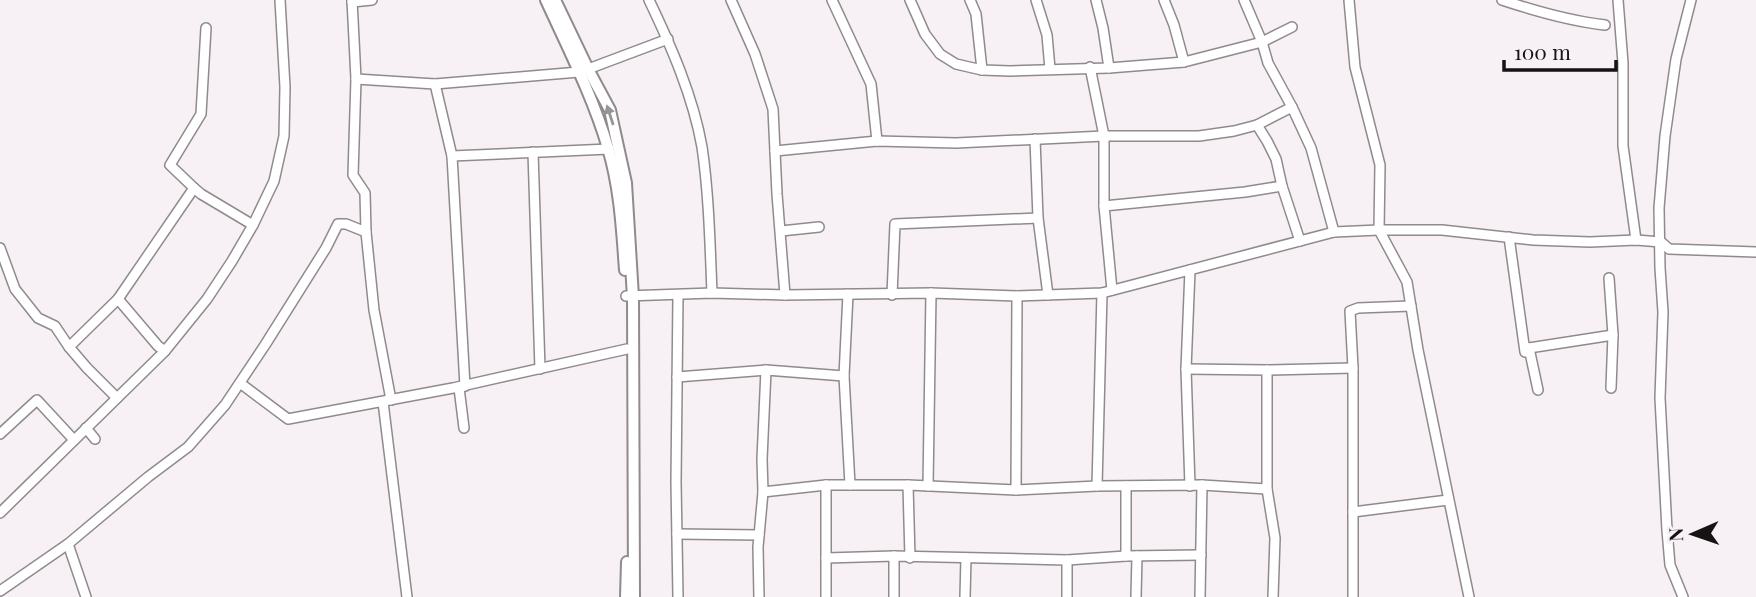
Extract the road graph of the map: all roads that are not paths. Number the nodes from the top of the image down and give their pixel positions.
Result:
1 (280, 0) edge
2 (372, 0) edge
3 (546, 0) edge
4 (555, 0) edge
5 (649, 0) edge
6 (731, 0) edge
7 (832, 0) edge
8 (910, 0) edge
9 (971, 0) edge
10 (1035, 0) edge
11 (1096, 0) edge
12 (1164, 0) edge
13 (1244, 0) edge
14 (1349, 0) edge
15 (1502, 0) edge
16 (1618, 0) edge
17 (1691, 0) edge
18 (352, 1) edge
19 (1605, 25) dead end
20 (1292, 27) dead end
21 (206, 28) dead end
22 (668, 39) junction
23 (1262, 42) junction
24 (1184, 62) junction
25 (1090, 68) junction
26 (1109, 68) junction
27 (1050, 69) junction
28 (584, 70) junction
29 (982, 70) junction
30 (356, 79) junction
31 (435, 85) junction
32 (1292, 107) junction
33 (1257, 125) junction
34 (1104, 136) junction
35 (1035, 139) junction
36 (877, 141) junction
37 (609, 149) junction
38 (775, 151) junction
39 (533, 152) junction
40 (452, 156) junction
41 (1282, 186) junction
42 (194, 188) junction
43 (1104, 206) junction
44 (1038, 218) junction
45 (253, 225) junction
46 (819, 227) dead end
47 (1379, 230) junction
48 (781, 231) junction
49 (366, 232) junction
50 (1334, 232) junction
51 (1509, 236) junction
52 (1636, 240) junction
53 (1300, 241) junction
54 (1661, 242) junction
55 (0, 248) edge
56 (1756, 251) edge
57 (1189, 270) junction
58 (1609, 278) dead end
59 (1107, 292) junction
60 (712, 293) junction
61 (931, 293) junction
62 (848, 294) junction
63 (678, 295) junction
64 (785, 295) junction
65 (892, 295) junction
66 (1048, 295) junction
67 (630, 296) junction
68 (1017, 296) junction
69 (118, 299) junction
70 (1411, 306) junction
71 (1613, 335) junction
72 (69, 347) junction
73 (1529, 348) junction
74 (627, 349) junction
75 (165, 351) junction
76 (1353, 368) junction
77 (540, 369) junction
78 (1186, 369) junction
79 (766, 370) junction
80 (1267, 370) junction
81 (844, 376) junction
82 (677, 377) junction
83 (240, 383) junction
84 (465, 386) junction
85 (1611, 388) dead end
86 (1538, 390) dead end
87 (117, 398) junction
88 (387, 401) junction
89 (86, 428) junction
90 (464, 428) dead end
91 (0, 434) edge
92 (96, 439) dead end
93 (74, 440) junction
94 (826, 485) junction
95 (850, 485) junction
96 (908, 485) junction
97 (1202, 485) junction
98 (928, 486) junction
99 (1097, 486) junction
100 (1126, 486) junction
101 (1191, 486) junction
102 (1268, 489) junction
103 (1016, 490) junction
104 (763, 492) junction
105 (1448, 500) junction
106 (1353, 512) junction
107 (0, 513) edge
108 (677, 534) junction
109 (759, 535) junction
110 (68, 544) junction
111 (1201, 555) junction
112 (894, 556) junction
113 (1126, 556) junction
114 (1137, 556) junction
115 (826, 558) junction
116 (910, 558) junction
117 (966, 558) junction
118 (1067, 560) junction
119 (3, 592) edge
120 (86, 597) edge
121 (407, 597) edge
122 (626, 597) edge
123 (634, 597) edge
124 (678, 597) edge
125 (759, 597) edge
126 (827, 597) edge
127 (894, 597) edge
128 (965, 597) edge
129 (1067, 597) edge
130 (1136, 597) edge
131 (1200, 597) edge
132 (1273, 597) edge
133 (1353, 597) edge
134 (1469, 597) edge
135 (1683, 597) edge

1 - 45 street
2 - 18 street
3 - 28 street
4 - 28 street
5 - 22 street
6 - 38 street
7 - 36 street
8 - 29 street
9 - 29 street
10 - 27 street
11 - 26 street
12 - 24 street
13 - 23 street
14 - 47 street
15 - 19 street
16 - 52 street
17 - 54 street
18 - 30 street
20 - 23 street
21 - 42 street
22 - 28 street
22 - 60 street
23 - 24 street
23 - 32 street
24 - 26 street
25 - 26 street
25 - 27 street
25 - 34 street
27 - 29 street
28 - 31 street
28 - 37 street
67 -> 28 street
30 - 31 street
30 - 49 street
31 - 40 street
32 - 33 street
32 - 50 street
33 - 34 street
33 - 41 street
34 - 35 street
34 - 43 street
35 - 36 street
35 - 44 street
36 - 38 street
37 - 39 street
37 - 67 street
38 - 48 street
39 - 40 street
39 - 77 street
40 - 84 street
41 - 43 street
41 - 53 street
42 - 45 street
42 - 69 street
43 - 59 street
44 - 65 street
44 - 66 street
45 - 75 street
46 - 48 street
47 - 50 street
47 - 51 street
47 - 70 street
48 - 64 street
49 - 83 street
49 - 88 street
50 - 53 street
51 - 52 street
51 - 73 street
52 - 54 street
53 - 57 street
54 - 56 street
54 - 135 street
55 - 72 street
57 - 59 street
57 - 78 street
58 - 71 street
59 - 66 street
59 - 99 street
60 - 63 street
60 - 64 street
61 - 65 street
61 - 68 street
61 - 98 street
62 - 64 street
62 - 65 street
62 - 81 street
63 - 67 street
63 - 82 street
66 - 68 street
67 - 74 street
67 - 123 street
68 - 103 street
69 - 72 street
69 - 75 street
70 - 76 street
70 - 105 street
71 - 73 street
71 - 85 street
72 - 87 street
73 - 86 street
74 - 77 street
74 - 122 street
75 - 87 street
76 - 80 street
76 - 106 street
77 - 84 street
78 - 80 street
78 - 101 street
79 - 81 street
79 - 82 street
79 - 104 street
80 - 102 street
81 - 95 street
82 - 108 street
83 - 88 street
83 - 110 street
84 - 88 street
84 - 90 street
87 - 89 street
88 - 121 street
89 - 92 street
89 - 93 street
91 - 93 street
93 - 107 street
94 - 95 street
94 - 104 street
94 - 115 street
95 - 96 street
96 - 98 street
96 - 116 street
97 - 101 street
97 - 102 street
97 - 111 street
98 - 103 street
99 - 100 street
99 - 103 street
100 - 101 street
100 - 113 street
102 - 132 street
104 - 109 street
105 - 106 street
105 - 134 street
106 - 133 street
108 - 109 street
108 - 124 street
109 - 125 street
110 - 119 street
110 - 120 street
111 - 114 street
111 - 131 street
112 - 115 street
112 - 116 street
112 - 127 street
113 - 114 street
113 - 118 street
114 - 130 street
115 - 126 street
116 - 117 street
117 - 118 street
117 - 128 street
118 - 129 street

